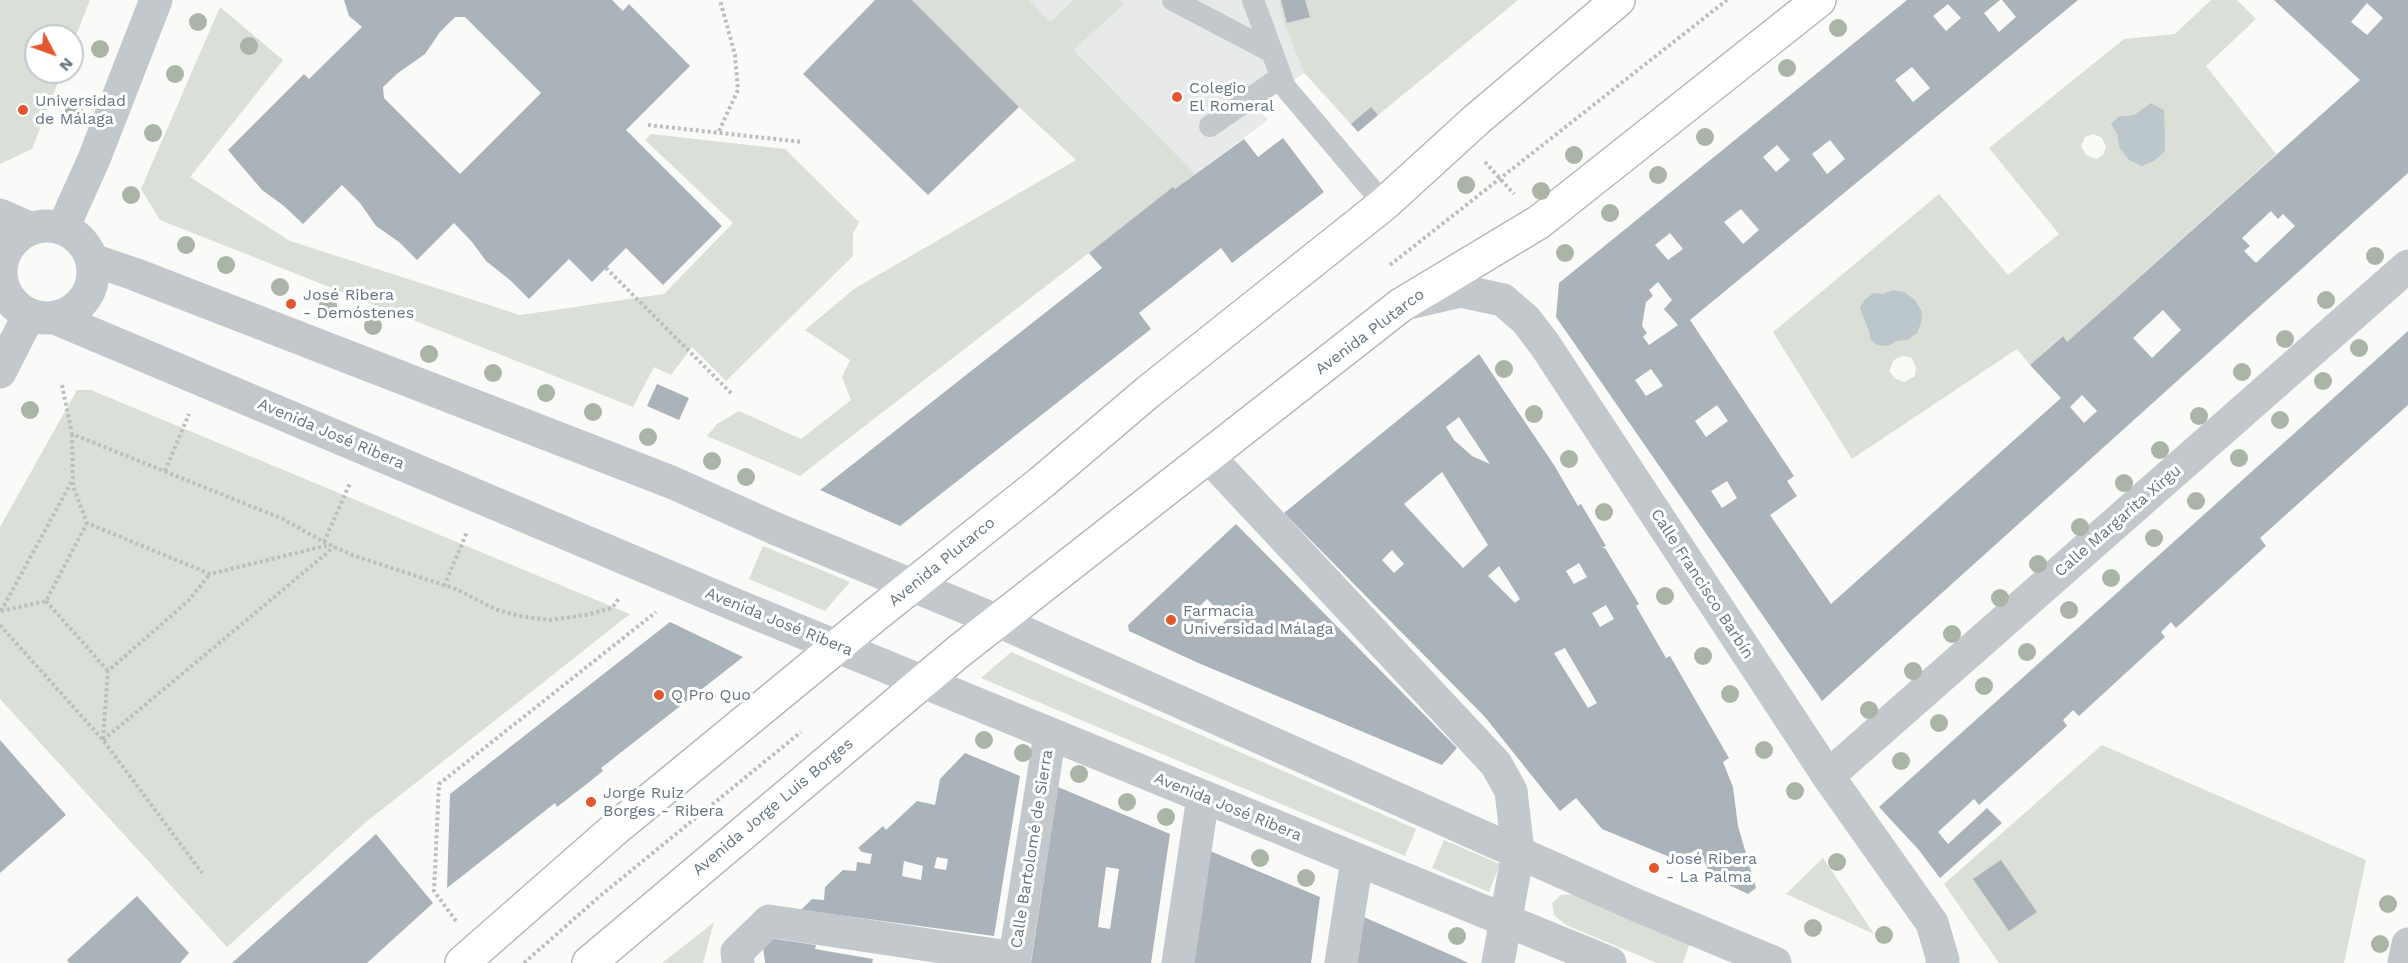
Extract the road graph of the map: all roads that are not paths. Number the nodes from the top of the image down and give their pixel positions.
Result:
1 (156, 0) edge
2 (1173, 0) edge
3 (1253, 0) edge
4 (1618, 0) edge
5 (1819, 0) edge
6 (1272, 51) junction
7 (1283, 82) junction
8 (1210, 126) dead end
9 (1384, 204) junction
10 (0, 215) edge
11 (48, 229) junction
12 (93, 260) junction
13 (2408, 266) edge
14 (1401, 304) junction
15 (23, 306) edge
16 (0, 372) edge
17 (1209, 457) junction
18 (912, 586) junction
19 (998, 621) junction
20 (838, 645) junction
21 (958, 652) joint
22 (922, 682) junction
23 (1050, 734) junction
24 (1828, 776) junction
25 (1203, 797) junction
26 (1518, 852) junction
27 (1357, 860) junction
28 (1505, 920) junction
29 (2408, 944) edge
30 (1742, 955) edge
31 (470, 956) edge
32 (1014, 960) edge
33 (589, 963) edge
34 (738, 963) edge
35 (1178, 963) edge
36 (1341, 963) edge
37 (1498, 963) edge
38 (1610, 963) edge
39 (1775, 963) edge
40 (1942, 963) edge
41 (2404, 963) edge

1 - 11 street
2 - 6 lane
3 - 6 lane
4 - 9 main road, Avenida Plutarco
5 - 14 main road, Avenida Plutarco
6 - 7 lane
7 - 8 lane
7 - 9 lane
9 - 18 main road, Avenida Plutarco
10 - 11 street
11 - 12 street
11 - 15 street
12 - 15 street
12 - 18 street
13 - 24 street, Calle Margarita Xirgu
14 - 17 main road, Avenida Plutarco
14 - 24 street, Calle Francisco Barbín
15 - 16 street
15 - 20 street, Avenida José Ribera
17 - 19 main road, Avenida Plutarco
17 - 26 street
18 - 19 street
18 - 20 main road, Avenida Plutarco
19 - 21 main road, Avenida Plutarco
19 - 26 street
20 - 22 street, Avenida José Ribera
20 - 31 main road
21 - 22 main road, Avenida Jorge Luis Borges
22 - 23 street, Avenida José Ribera
22 - 33 main road, Avenida Jorge Luis Borges
23 - 25 street, Avenida José Ribera
23 - 32 street, Calle Bartolomé de Sierra
24 - 40 street, Calle Francisco Barbín
25 - 27 street, Avenida José Ribera
25 - 35 street
26 - 28 street
26 - 30 street
27 - 28 street, Avenida José Ribera
27 - 36 street
28 - 37 street
28 - 38 street, Avenida José Ribera
29 - 41 street
30 - 39 street
32 - 34 street

